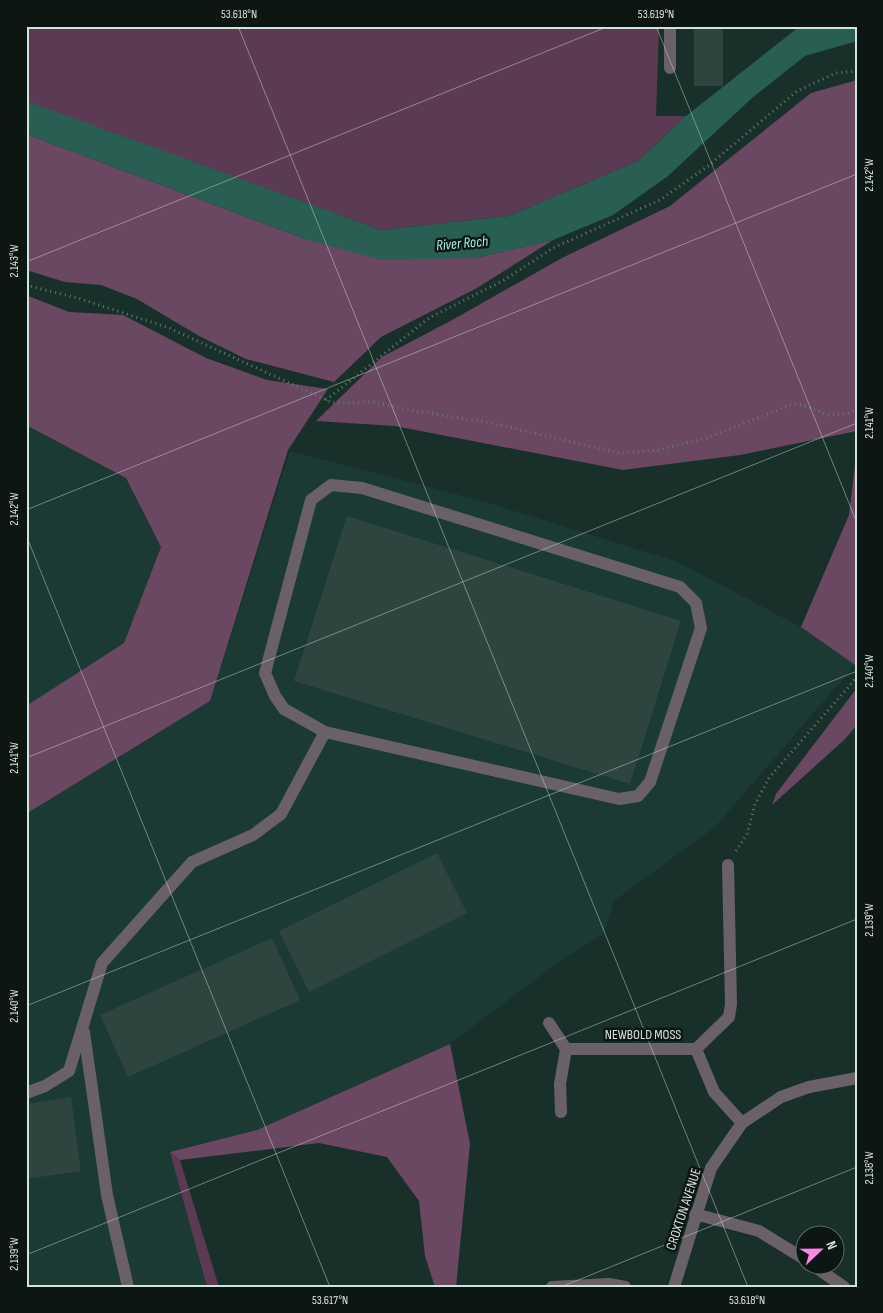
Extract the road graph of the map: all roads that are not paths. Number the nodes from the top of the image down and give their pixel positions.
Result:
1 (670, 26) edge
2 (670, 68) dead end
3 (325, 732) junction
4 (728, 865) road end
5 (549, 1023) dead end
6 (83, 1024) junction
7 (566, 1049) junction
8 (696, 1049) junction
9 (857, 1078) edge
10 (26, 1093) edge
11 (561, 1112) dead end
12 (742, 1123) junction
13 (695, 1214) junction
14 (796, 1254) edge
15 (828, 1276) edge
16 (128, 1287) edge
17 (552, 1287) edge
18 (625, 1287) edge
19 (674, 1287) edge
20 (844, 1287) edge

1 - 2 street
3 - 3 street
3 - 6 street
4 - 8 street
5 - 7 street
6 - 10 street
6 - 16 street
7 - 8 street, NEWBOLD MOSS
7 - 11 street
8 - 12 street, NEWBOLD MOSS
9 - 12 street, CROXTON AVENUE
12 - 13 street, CROXTON AVENUE
13 - 14 street
13 - 19 street, CROXTON AVENUE
15 - 20 street
17 - 18 street

